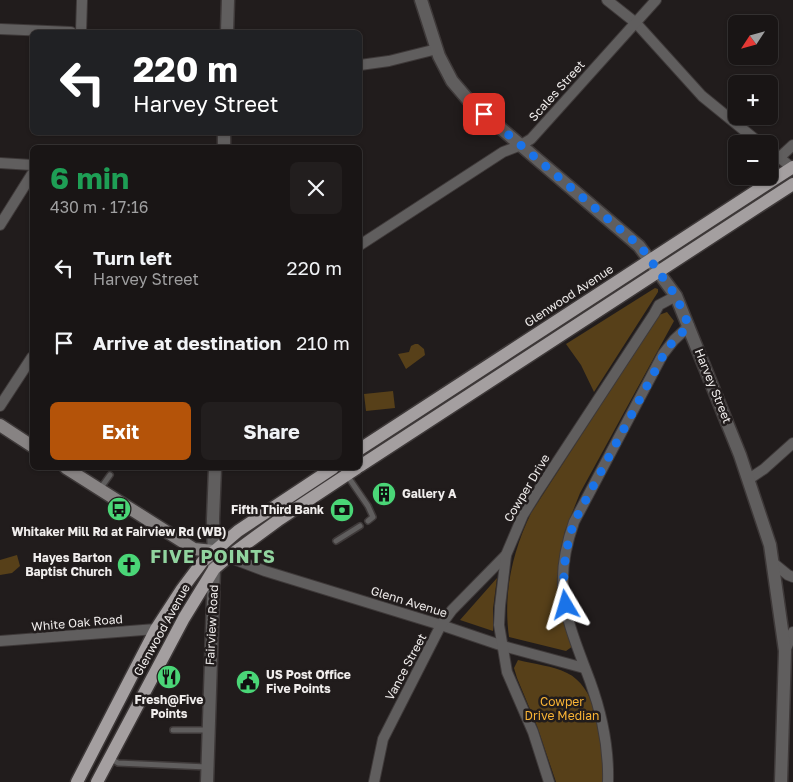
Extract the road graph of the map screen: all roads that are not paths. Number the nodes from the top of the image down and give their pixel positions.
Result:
1 (82, 0) edge
2 (228, 0) edge
3 (421, 0) edge
4 (607, 0) edge
5 (656, 0) edge
6 (636, 23) junction
7 (0, 29) edge
8 (30, 30) edge
9 (81, 30) edge
10 (227, 30) edge
11 (437, 49) junction
12 (362, 65) edge
13 (750, 135) edge
14 (521, 145) junction
15 (793, 145) edge
16 (780, 157) joint
17 (0, 163) edge
18 (30, 165) edge
19 (792, 168) edge
20 (30, 177) edge
21 (793, 184) edge
22 (0, 225) edge
23 (362, 244) edge
24 (651, 260) junction
25 (659, 272) junction
26 (676, 296) junction
27 (689, 326) junction
28 (30, 360) edge
29 (0, 406) edge
30 (0, 426) edge
31 (793, 443) edge
32 (30, 445) edge
33 (362, 448) edge
34 (362, 463) edge
35 (69, 470) edge
36 (215, 470) edge
37 (330, 470) edge
38 (351, 470) edge
39 (352, 470) edge
40 (110, 475) dead end
41 (749, 479) junction
42 (100, 489) junction
43 (368, 521) dead end
44 (360, 526) dead end
45 (336, 542) dead end
46 (214, 551) junction
47 (506, 555) junction
48 (228, 557) junction
49 (772, 562) junction
50 (214, 569) junction
51 (793, 577) edge
52 (441, 625) junction
53 (156, 629) junction
54 (793, 632) edge
55 (0, 641) edge
56 (503, 646) junction
57 (785, 651) junction
58 (584, 668) junction
59 (173, 730) dead end
60 (208, 730) junction
61 (110, 758) junction
62 (207, 768) junction
63 (77, 782) edge
64 (97, 782) edge
65 (207, 782) edge
66 (374, 782) edge
67 (549, 782) edge
68 (608, 782) edge
69 (781, 782) edge

1 - 9 street
2 - 10 street
3 - 11 street, Harvey Street
4 - 6 street
5 - 6 street, Scales Street
6 - 13 street
6 - 14 street, Scales Street
7 - 8 street
11 - 12 street
11 - 14 street, Harvey Street
14 - 23 street, Scales Street
14 - 24 street, Harvey Street
15 - 16 street
16 - 19 street
17 - 18 street
19 - 24 main road, Glenwood Avenue
20 - 22 street
21 - 25 main road, Glenwood Avenue
24 - 25 street, Harvey Street
24 - 33 main road, Glenwood Avenue
25 - 26 street, Harvey Street
25 - 34 main road, Glenwood Avenue
26 - 27 street, Harvey Street
26 - 47 street, Cowper Drive
27 - 41 street, Harvey Street
27 - 58 street
28 - 29 street
30 - 32 main road
31 - 41 street
35 - 42 main road
36 - 46 street, Fairview Road
37 - 46 main road, Glenwood Avenue
38 - 48 main road, Glenwood Avenue
39 - 43 lane
40 - 42 lane
41 - 49 street, Harvey Street
42 - 46 main road
44 - 45 lane
46 - 48 main road
46 - 50 street, Fairview Road
46 - 53 main road, Glenwood Avenue
47 - 52 street, Vance Street
47 - 56 street, Cowper Drive
48 - 50 main road, Glenwood Avenue
48 - 52 street, Glenn Avenue
49 - 51 street
49 - 57 street, Harvey Street
50 - 60 street, Fairview Road
50 - 61 main road, Glenwood Avenue
52 - 56 street, Glenn Avenue
52 - 66 street, Vance Street
53 - 55 street, White Oak Road
53 - 63 main road, Glenwood Avenue
54 - 57 street
56 - 58 street, Glenn Avenue
56 - 67 street, Cowper Drive
57 - 69 street, Harvey Street
58 - 68 street
59 - 60 lane
60 - 62 street, Fairview Road
61 - 62 lane
61 - 64 main road, Glenwood Avenue
62 - 65 street, Fairview Road

